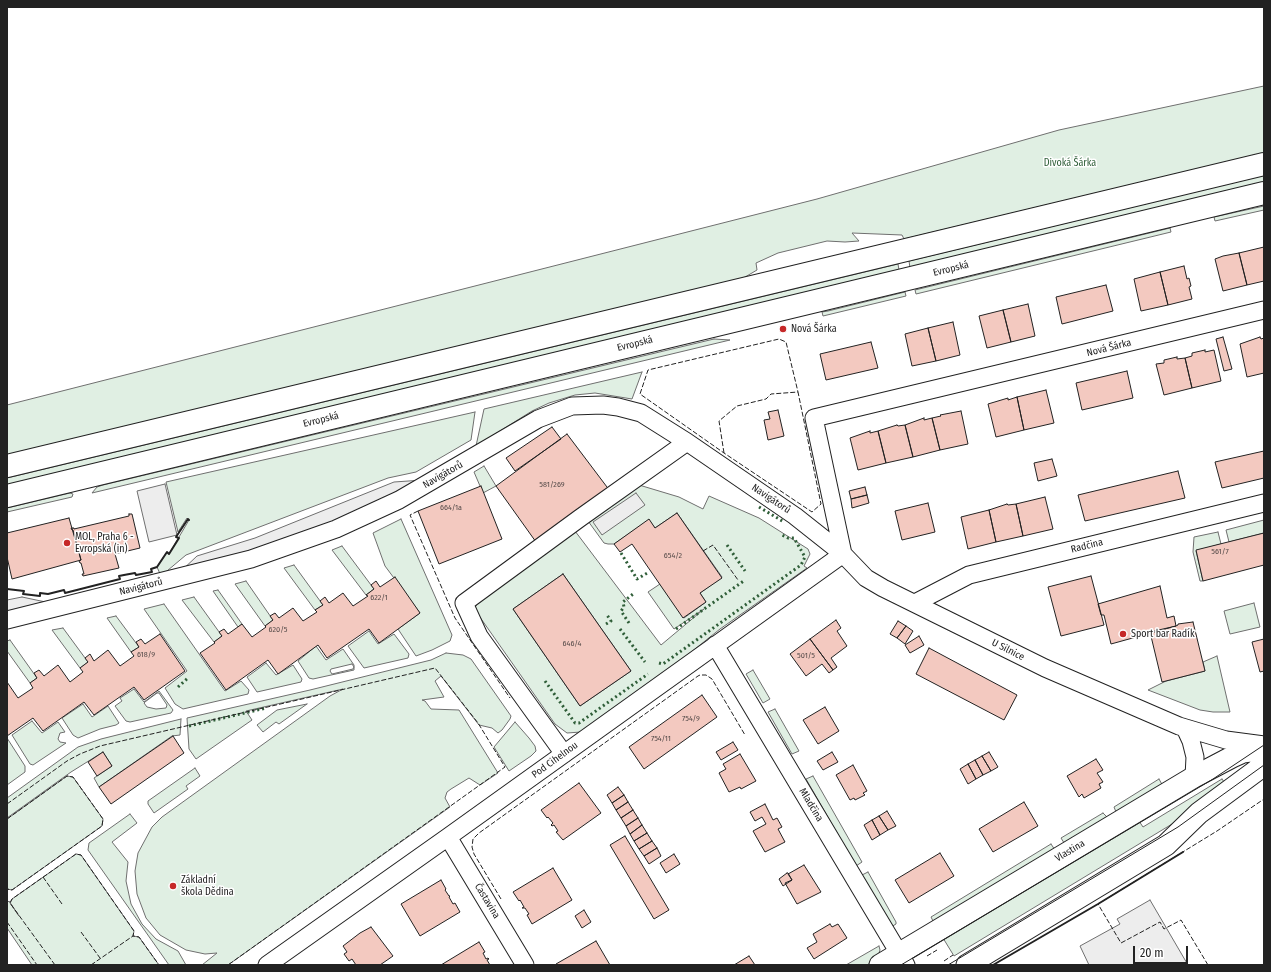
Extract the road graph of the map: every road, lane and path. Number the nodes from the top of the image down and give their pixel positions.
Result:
1 (1264, 164) edge
2 (1264, 193) edge
3 (1264, 310) edge
4 (687, 442) junction
5 (7, 466) edge
6 (7, 496) edge
7 (1264, 503) edge
8 (843, 554) junction
9 (915, 603) junction
10 (7, 620) edge
11 (715, 645) junction
12 (1185, 728) junction
13 (1264, 745) edge
14 (1264, 749) edge
15 (564, 754) junction
16 (1264, 765) edge
17 (1194, 777) junction
18 (448, 837) junction
19 (903, 959) edge
20 (267, 965) edge
21 (525, 965) edge
22 (880, 965) edge
23 (967, 965) edge

1 - 5 main road
2 - 6 main road, Evropská
3 - 8 street, Nová Šárka
4 - 8 street, Navigátorů
4 - 10 street, Navigátorů
4 - 15 street
7 - 9 street, Radčina
8 - 9 street, U Silnice
8 - 11 street, Pod Cihelnou
9 - 12 street, U Silnice
11 - 15 street, Pod Cihelnou
11 - 19 street, Mladčina
12 - 13 street, U Silnice
12 - 17 street
14 - 17 street, Vlastina
15 - 18 street, Pod Cihelnou
16 - 23 street
17 - 19 street, Vlastina
18 - 20 street, Pod Cihelnou
18 - 21 street, Častavina
19 - 22 street, Vlastina

